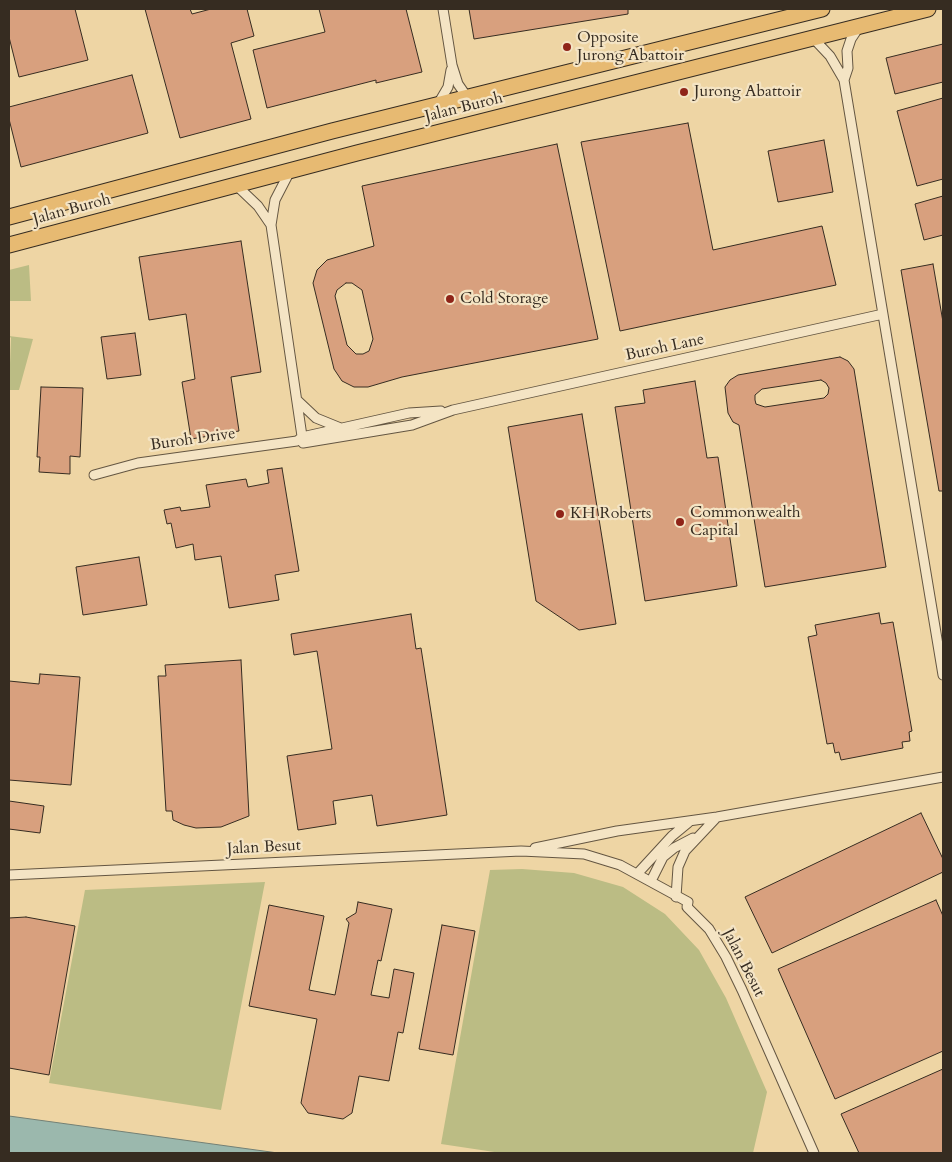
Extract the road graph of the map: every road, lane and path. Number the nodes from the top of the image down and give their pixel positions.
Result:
1 (442, 9) edge
2 (822, 9) edge
3 (928, 9) edge
4 (859, 27) junction
5 (813, 38) junction
6 (452, 65) junction
7 (844, 80) junction
8 (467, 97) junction
9 (438, 104) junction
10 (290, 170) junction
11 (236, 185) junction
12 (9, 217) edge
13 (271, 225) junction
14 (9, 245) edge
15 (882, 314) junction
16 (298, 401) junction
17 (453, 410) junction
18 (343, 429) junction
19 (301, 441) junction
20 (94, 475) dead end
21 (943, 675) edge
22 (943, 777) edge
23 (717, 817) junction
24 (690, 821) junction
25 (696, 837) junction
26 (521, 851) junction
27 (638, 873) junction
28 (9, 875) edge
29 (651, 881) junction
30 (676, 897) junction
31 (814, 1153) edge

1 - 6 street
2 - 8 highway, Jalan Buroh
3 - 4 highway, Jalan Buroh
4 - 5 highway, Jalan Buroh
4 - 7 street
5 - 7 street
5 - 10 highway, Jalan Buroh
6 - 8 street
6 - 9 street
7 - 15 street
8 - 9 highway, Jalan Buroh
9 - 12 highway, Jalan Buroh
10 - 11 highway, Jalan Buroh
10 - 13 street
11 - 13 street
11 - 14 highway, Jalan Buroh
13 - 16 street
15 - 17 street, Buroh Lane
15 - 21 street
16 - 18 street
16 - 19 street
17 - 18 street
17 - 19 street
18 - 19 street, Buroh Drive
19 - 20 street, Buroh Drive
22 - 23 street, Jalan Besut
23 - 24 street, Jalan Besut
23 - 25 street
24 - 26 street, Jalan Besut
24 - 27 street
25 - 29 street
25 - 30 street
26 - 27 street, Jalan Besut
26 - 28 street, Jalan Besut
27 - 29 street, Jalan Besut
29 - 30 street, Jalan Besut
30 - 31 street, Jalan Besut

